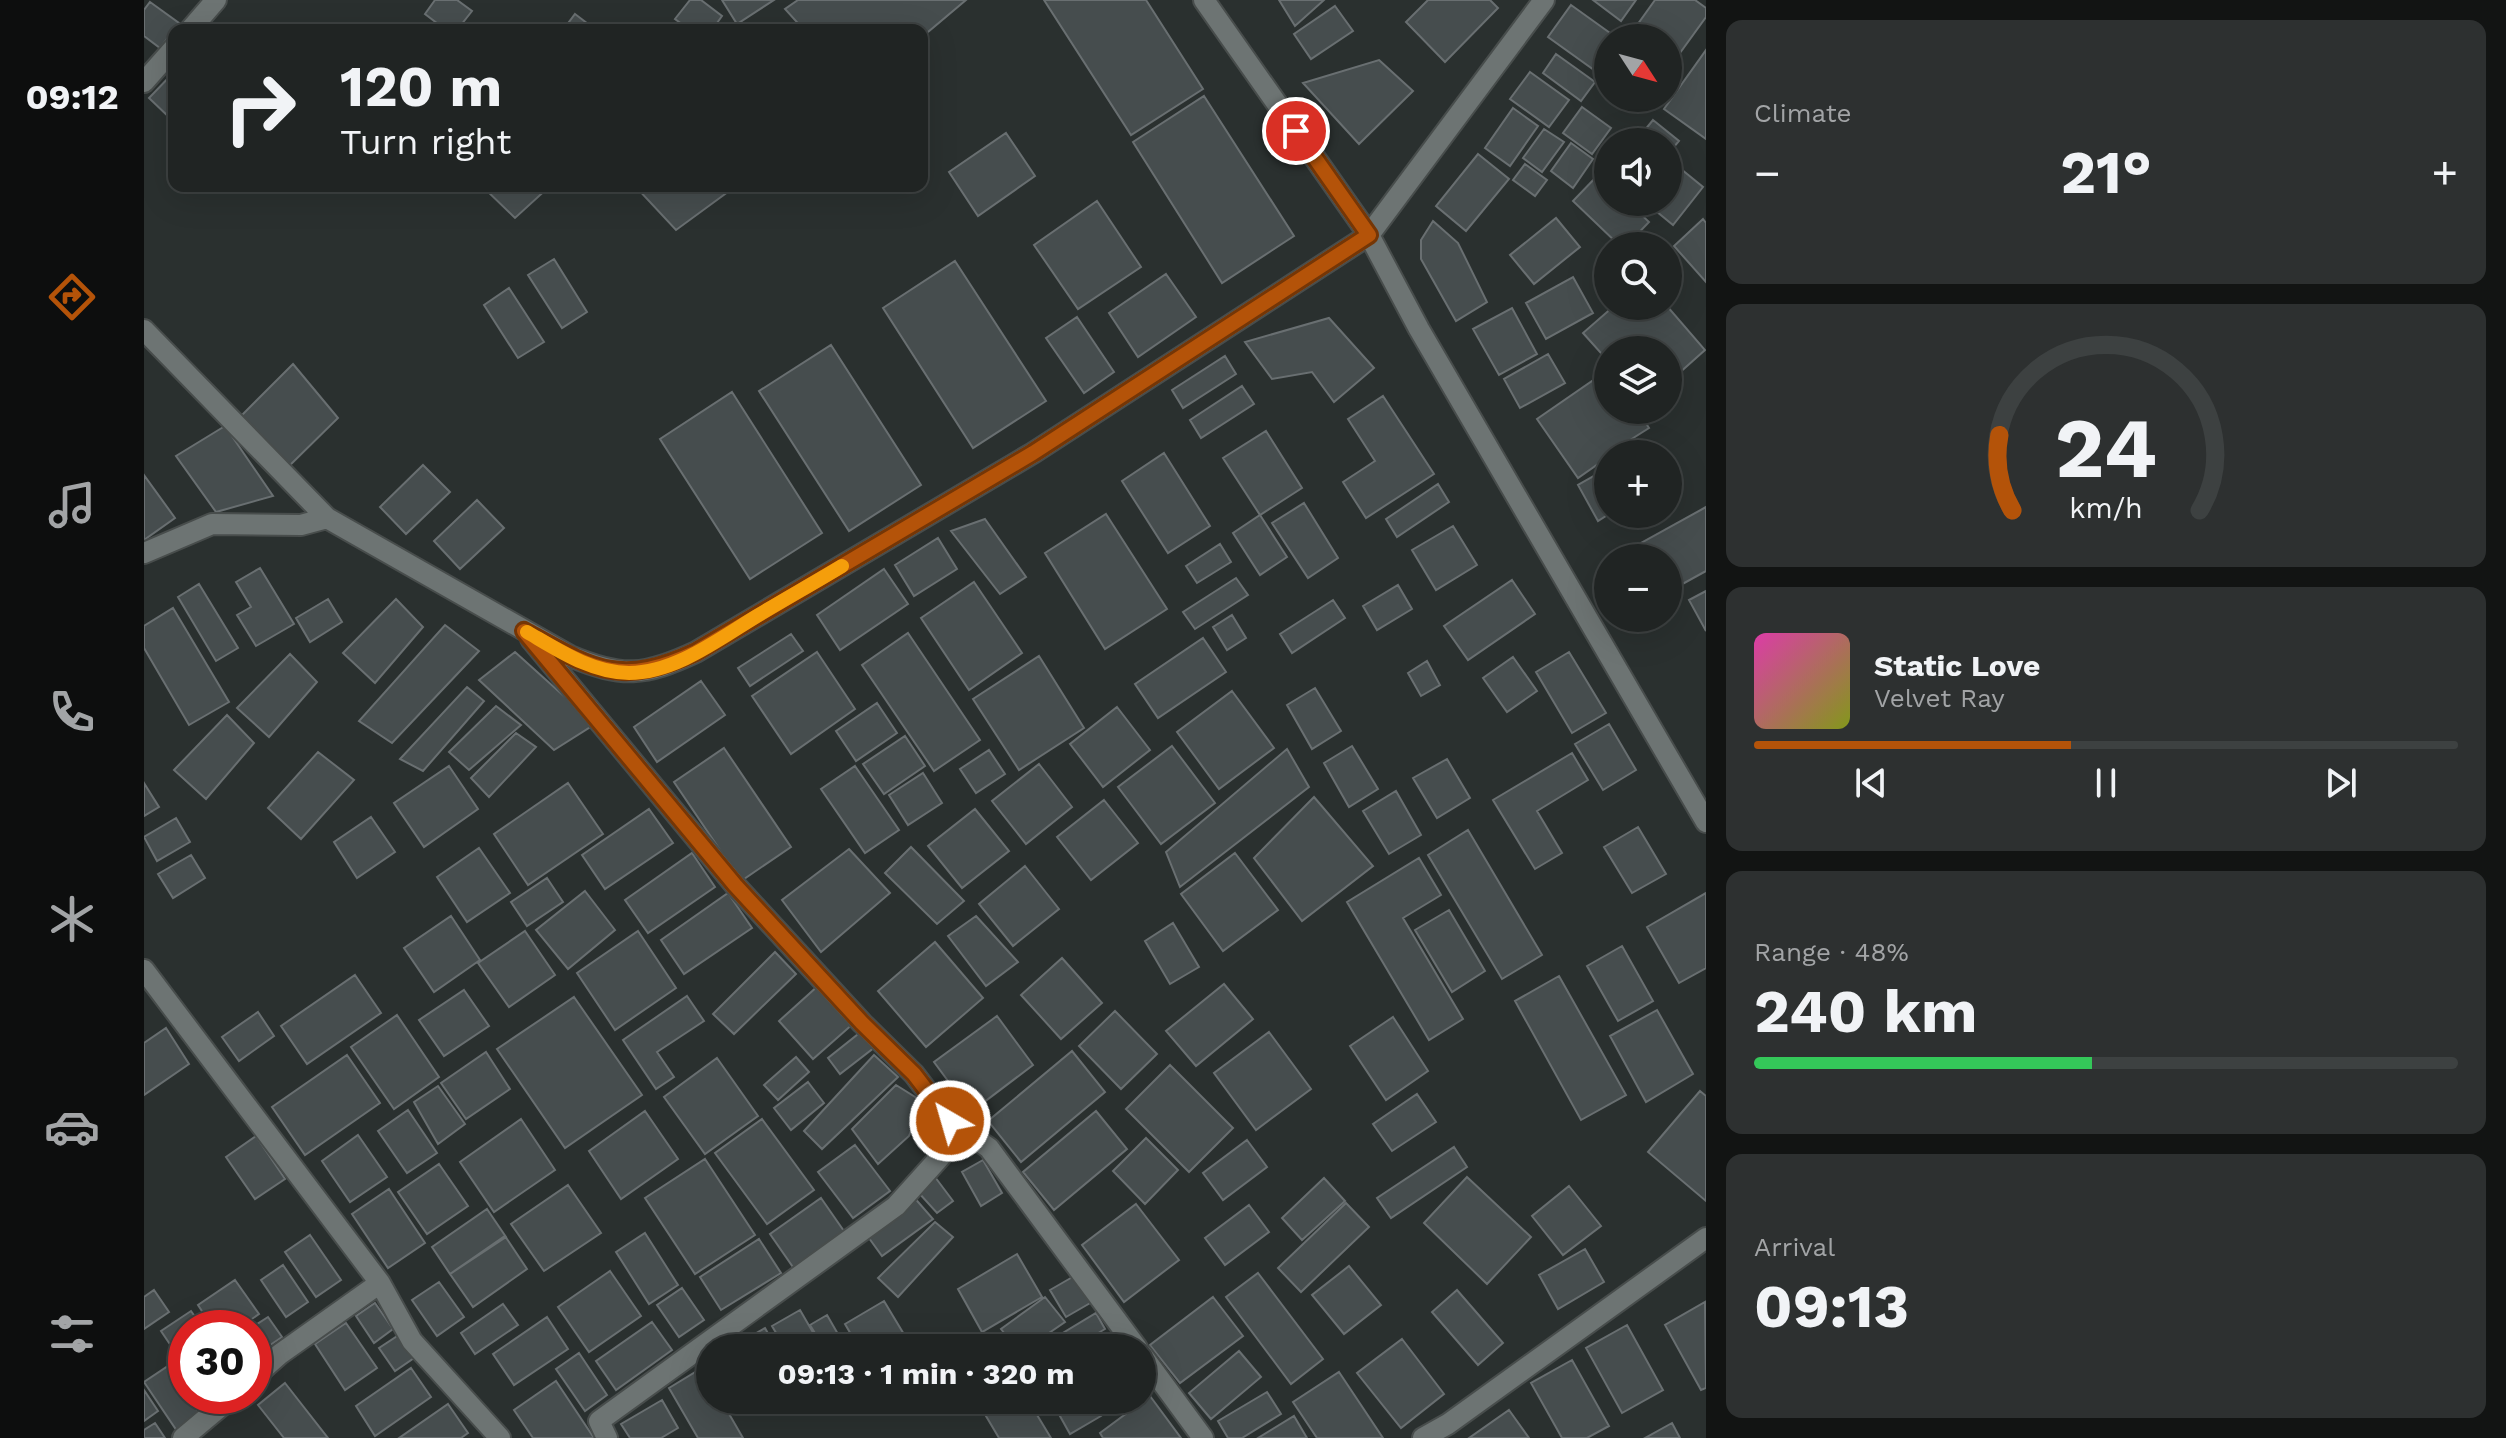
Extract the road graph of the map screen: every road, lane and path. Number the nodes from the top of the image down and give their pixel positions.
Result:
1 (216, 0) edge
2 (1204, 0) edge
3 (1544, 0) edge
4 (195, 24) edge
5 (168, 55) edge
6 (144, 82) edge
7 (1369, 235) junction
8 (144, 330) edge
9 (327, 518) junction
10 (144, 553) edge
11 (524, 631) junction
12 (1706, 822) edge
13 (144, 970) edge
14 (950, 1121) junction
15 (1706, 1238) edge
16 (380, 1283) junction
17 (1127, 1334) edge
18 (272, 1361) edge
19 (1156, 1374) edge
20 (212, 1414) edge
21 (183, 1438) edge
22 (500, 1438) edge
23 (607, 1438) edge
24 (1203, 1438) edge
25 (1423, 1438) edge

1 - 4 street
2 - 7 street
3 - 7 street
5 - 6 street
7 - 11 street
7 - 12 street
8 - 9 street
9 - 10 street
9 - 11 street
11 - 14 street
13 - 16 street
14 - 17 street
14 - 23 street
15 - 25 street
16 - 18 street
16 - 22 street
19 - 24 street
20 - 21 street

